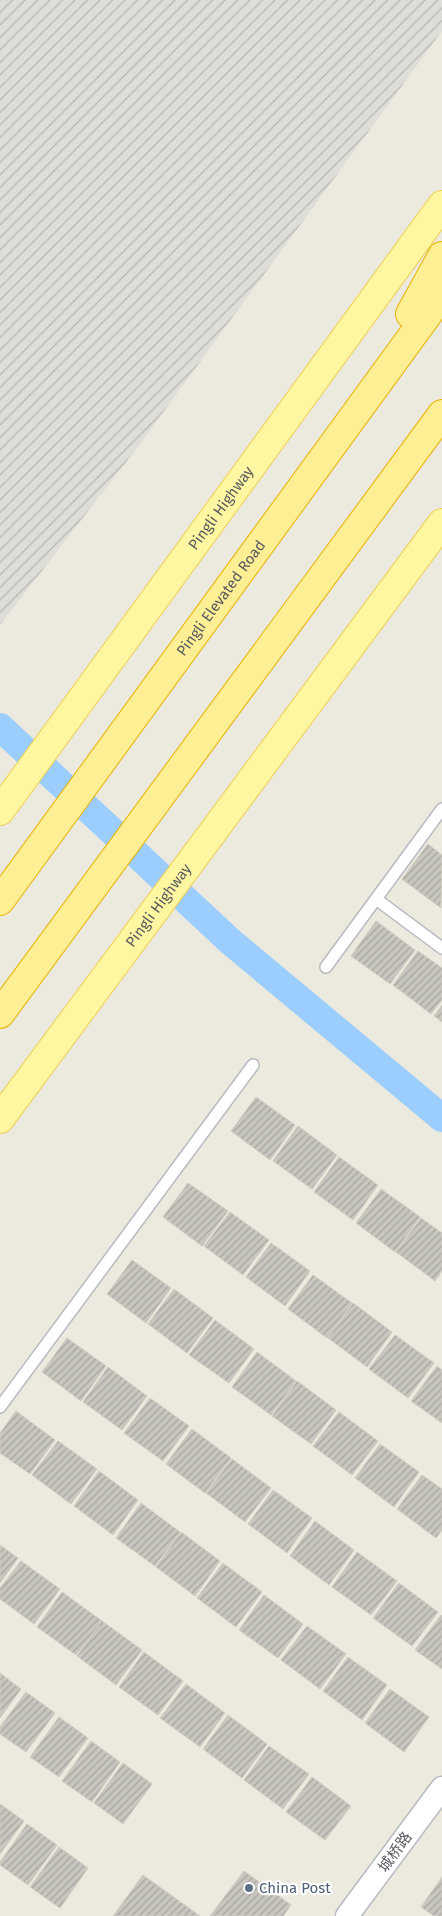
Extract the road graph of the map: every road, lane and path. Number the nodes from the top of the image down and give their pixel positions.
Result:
1 (442, 205) edge
2 (442, 256) edge
3 (442, 294) edge
4 (442, 414) edge
5 (350, 420) junction
6 (442, 424) edge
7 (409, 459) junction
8 (442, 523) edge
9 (0, 810) edge
10 (442, 810) edge
11 (438, 823) edge
12 (376, 899) junction
13 (0, 901) edge
14 (442, 948) edge
15 (326, 967) dead end
16 (0, 1014) edge
17 (252, 1066) dead end
18 (0, 1119) edge
19 (0, 1407) edge
20 (442, 1788) edge
21 (347, 1916) edge

1 - 9 main road, Pingli Highway
2 - 5 highway
3 - 5 highway, Pingli Elevated Road
4 - 7 highway
5 - 13 highway, Pingli Elevated Road
6 - 7 highway
7 - 16 highway
8 - 18 main road, Pingli Highway
10 - 11 lane
11 - 12 lane
12 - 14 lane
12 - 15 lane
17 - 19 lane
20 - 21 street, 城桥路

